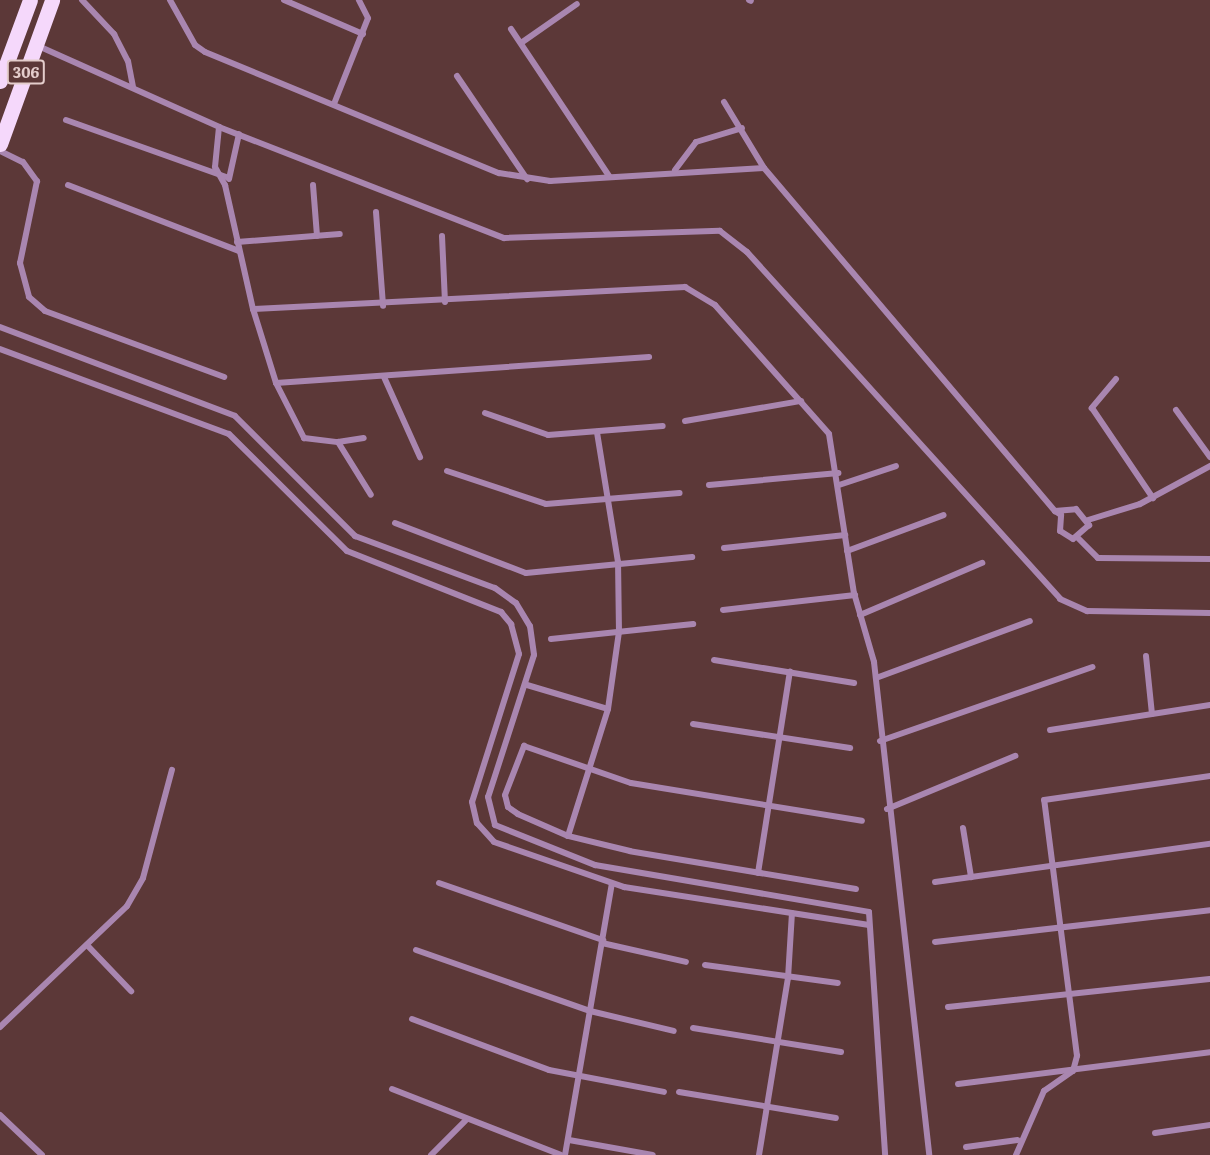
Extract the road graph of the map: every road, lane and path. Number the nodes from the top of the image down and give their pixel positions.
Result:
1 (30, 0) edge
2 (52, 0) edge
3 (82, 0) edge
4 (170, 0) edge
5 (284, 0) edge
6 (359, 0) edge
7 (577, 4) dead end
8 (511, 29) dead end
9 (363, 34) junction
10 (521, 43) junction
11 (36, 45) junction
12 (457, 76) dead end
13 (0, 81) edge
14 (133, 87) junction
15 (724, 102) dead end
16 (333, 104) junction
17 (66, 120) dead end
18 (219, 127) junction
19 (742, 128) junction
20 (239, 134) junction
21 (0, 144) edge
22 (0, 151) edge
23 (764, 168) junction
24 (675, 170) junction
25 (217, 175) junction
26 (609, 176) junction
27 (230, 178) junction
28 (527, 180) junction
29 (68, 185) dead end
30 (225, 185) junction
31 (313, 185) dead end
32 (376, 212) dead end
33 (340, 234) dead end
34 (317, 236) junction
35 (442, 237) dead end
36 (237, 242) junction
37 (239, 251) junction
38 (445, 302) junction
39 (383, 306) junction
40 (253, 309) junction
41 (0, 327) edge
42 (0, 349) edge
43 (649, 357) dead end
44 (384, 376) junction
45 (224, 377) dead end
46 (1116, 379) dead end
47 (276, 383) junction
48 (801, 401) junction
49 (1176, 410) dead end
50 (485, 413) dead end
51 (685, 421) dead end
52 (663, 426) dead end
53 (597, 432) junction
54 (364, 438) dead end
55 (338, 442) junction
56 (420, 457) dead end
57 (1210, 457) edge
58 (896, 466) dead end
59 (1210, 466) edge
60 (447, 471) dead end
61 (838, 472) junction
62 (709, 485) dead end
63 (839, 485) junction
64 (680, 493) dead end
65 (371, 495) dead end
66 (1153, 498) junction
67 (608, 499) junction
68 (1055, 511) junction
69 (944, 515) dead end
70 (1088, 520) junction
71 (395, 524) dead end
72 (845, 535) junction
73 (1078, 538) junction
74 (724, 548) dead end
75 (847, 551) junction
76 (692, 557) dead end
77 (1210, 559) edge
78 (618, 562) junction
79 (982, 563) dead end
80 (855, 595) junction
81 (723, 610) dead end
82 (1210, 613) edge
83 (860, 615) junction
84 (1030, 621) dead end
85 (693, 624) dead end
86 (619, 632) junction
87 (551, 639) dead end
88 (1146, 656) dead end
89 (714, 660) dead end
90 (1092, 666) dead end
91 (790, 672) junction
92 (876, 678) junction
93 (854, 683) dead end
94 (526, 685) junction
95 (1210, 705) edge
96 (608, 709) junction
97 (1152, 714) junction
98 (693, 724) dead end
99 (1050, 730) dead end
100 (780, 738) junction
101 (880, 741) junction
102 (850, 748) dead end
103 (1015, 756) dead end
104 (172, 770) dead end
105 (590, 770) junction
106 (1210, 776) edge
107 (769, 806) junction
108 (887, 809) junction
109 (862, 821) dead end
110 (963, 828) dead end
111 (568, 836) junction
112 (1210, 844) edge
113 (1055, 865) junction
114 (758, 873) junction
115 (971, 877) junction
116 (935, 882) dead end
117 (439, 883) dead end
118 (612, 884) junction
119 (856, 889) dead end
120 (1210, 910) edge
121 (792, 913) junction
122 (869, 925) junction
123 (1065, 931) junction
124 (603, 942) junction
125 (935, 942) dead end
126 (87, 945) junction
127 (416, 950) dead end
128 (686, 962) dead end
129 (705, 965) dead end
130 (788, 978) junction
131 (1210, 979) edge
132 (838, 983) dead end
133 (131, 991) dead end
134 (1073, 997) junction
135 (948, 1006) dead end
136 (590, 1011) junction
137 (412, 1019) dead end
138 (0, 1027) edge
139 (693, 1028) dead end
140 (674, 1031) dead end
141 (776, 1044) junction
142 (841, 1052) dead end
143 (1210, 1052) edge
144 (1072, 1071) junction
145 (580, 1077) junction
146 (958, 1083) dead end
147 (393, 1089) dead end
148 (664, 1092) dead end
149 (679, 1092) dead end
150 (767, 1104) junction
151 (0, 1115) edge
152 (836, 1118) dead end
153 (466, 1120) junction
154 (1210, 1125) edge
155 (1155, 1133) dead end
156 (569, 1140) junction
157 (1018, 1140) junction
158 (966, 1147) dead end
159 (42, 1155) edge
160 (431, 1155) edge
161 (563, 1155) edge
162 (653, 1155) edge
163 (759, 1155) edge
164 (885, 1155) edge
165 (929, 1155) edge
166 (1016, 1155) edge

1 - 13 main road, 306
2 - 11 main road, 306
3 - 14 street
4 - 16 street
5 - 9 street
6 - 9 street
7 - 10 street
8 - 10 street
9 - 16 street
10 - 26 street
11 - 14 street
11 - 21 main road, 306
12 - 28 street
14 - 18 street
15 - 19 street
16 - 28 street
17 - 25 street
18 - 20 street
18 - 25 street
19 - 23 street
19 - 24 street
20 - 27 street
20 - 82 street
22 - 45 street
23 - 24 street
23 - 68 street
24 - 26 street
25 - 27 street
25 - 30 street
26 - 28 street
27 - 30 street
29 - 37 street
30 - 36 street
31 - 34 street
32 - 39 street
33 - 34 street
34 - 36 street
35 - 38 street
36 - 37 street
37 - 40 street
38 - 39 street
38 - 48 street
39 - 40 street
40 - 47 street
41 - 94 street
42 - 118 street
43 - 44 street
44 - 47 street
44 - 56 street
46 - 66 street
47 - 55 street
48 - 51 street
48 - 61 street
49 - 57 street
50 - 53 street
52 - 53 street
53 - 67 street
54 - 55 street
55 - 65 street
58 - 63 street
59 - 66 street
60 - 67 street
61 - 62 street
61 - 63 street
63 - 72 street
64 - 67 street
66 - 70 street
67 - 78 street
68 - 70 street
68 - 73 street
69 - 75 street
70 - 73 street
71 - 78 street
72 - 74 street
72 - 75 street
73 - 77 street
75 - 80 street
76 - 78 street
78 - 86 street
79 - 83 street
80 - 81 street
80 - 83 street
83 - 92 street
84 - 92 street
85 - 86 street
86 - 87 street
86 - 96 street
88 - 97 street
89 - 91 street
90 - 101 street
91 - 93 street
91 - 100 street
92 - 101 street
94 - 96 street
94 - 122 street
95 - 97 street
96 - 105 street
97 - 99 street
98 - 100 street
100 - 102 street
100 - 107 street
101 - 108 street
103 - 108 street
104 - 126 street
105 - 107 street
105 - 111 street
105 - 111 street
106 - 113 street
107 - 109 street
107 - 114 street
108 - 165 street
110 - 115 street
111 - 114 street
112 - 113 street
113 - 115 street
113 - 123 street
114 - 119 street
115 - 116 street
117 - 124 street
118 - 121 street
118 - 124 street
120 - 123 street
121 - 122 street
121 - 130 street
122 - 164 street
123 - 125 street
123 - 134 street
124 - 128 street
124 - 136 street
126 - 133 street
126 - 138 street
127 - 136 street
129 - 130 street
130 - 132 street
130 - 141 street
131 - 134 street
134 - 135 street
134 - 144 street
136 - 140 street
136 - 145 street
137 - 145 street
139 - 141 street
141 - 142 street
141 - 150 street
143 - 144 street
144 - 146 street
144 - 157 street
145 - 148 street
145 - 156 street
147 - 153 street
149 - 150 street
150 - 152 street
150 - 163 street
151 - 159 street
153 - 160 street
153 - 161 street
154 - 155 street
156 - 161 street
156 - 162 street
157 - 158 street
157 - 166 street

